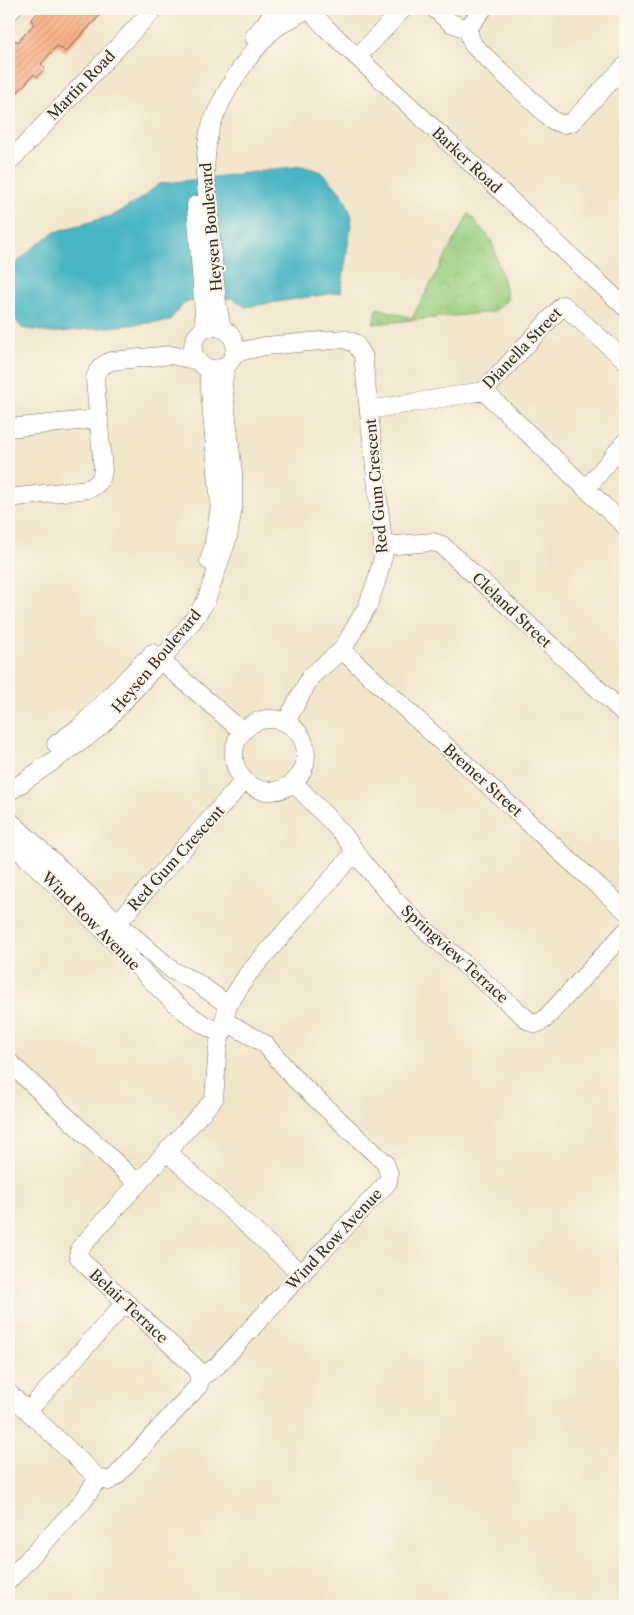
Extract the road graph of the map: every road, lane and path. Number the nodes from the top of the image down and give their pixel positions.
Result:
1 (12, 9) edge
2 (154, 9) edge
3 (277, 9) edge
4 (403, 9) edge
5 (435, 9) edge
6 (483, 9) edge
7 (307, 10) edge
8 (9, 13) edge
9 (467, 29) junction
10 (365, 49) dead end
11 (625, 66) edge
12 (9, 162) edge
13 (200, 173) junction
14 (625, 308) edge
15 (194, 343) junction
16 (224, 343) junction
17 (171, 355) junction
18 (625, 360) edge
19 (203, 364) junction
20 (484, 391) junction
21 (369, 410) junction
22 (99, 419) junction
23 (9, 428) edge
24 (625, 442) edge
25 (586, 489) junction
26 (9, 498) edge
27 (625, 526) edge
28 (384, 546) junction
29 (342, 650) junction
30 (156, 656) junction
31 (625, 714) edge
32 (286, 722) junction
33 (242, 732) junction
34 (9, 777) edge
35 (244, 781) junction
36 (294, 783) junction
37 (9, 792) edge
38 (9, 820) edge
39 (9, 841) edge
40 (355, 852) junction
41 (625, 910) edge
42 (113, 928) junction
43 (625, 932) edge
44 (225, 1020) junction
45 (9, 1062) edge
46 (167, 1152) junction
47 (138, 1184) junction
48 (301, 1274) junction
49 (125, 1303) junction
50 (200, 1378) junction
51 (16, 1402) edge
52 (98, 1478) junction
53 (9, 1580) edge

1 - 8 street
2 - 12 street, Martin Road
3 - 13 street, Heysen Boulevard
4 - 10 street
5 - 9 street
6 - 9 street
7 - 13 street, Heysen Boulevard
7 - 14 street, Barker Road
9 - 11 street
13 - 16 street, Heysen Boulevard
15 - 16 street
15 - 17 street
15 - 19 street, Heysen Boulevard
16 - 19 street, Red Gum Crescent
16 - 21 street, Red Gum Crescent
16 - 30 street, Heysen Boulevard
17 - 19 street
17 - 22 street
18 - 20 street, Dianella Street
19 - 30 street, Heysen Boulevard
20 - 21 street, Dianella Street
20 - 25 street
21 - 28 street, Red Gum Crescent
22 - 23 street
22 - 26 street
24 - 25 street
25 - 27 street
28 - 29 street, Red Gum Crescent
28 - 31 street, Cleland Street
29 - 32 street, Red Gum Crescent
29 - 41 street, Bremer Street
30 - 33 street
30 - 34 street, Heysen Boulevard
30 - 37 street, Heysen Boulevard
32 - 33 street
32 - 36 street
33 - 35 street
35 - 36 street
35 - 42 street, Red Gum Crescent
36 - 40 street, Springview Terrace
38 - 42 street, Wind Row Avenue
39 - 42 street, Wind Row Avenue
40 - 43 street, Springview Terrace
40 - 44 street
42 - 44 street, Wind Row Avenue
42 - 44 street, Wind Row Avenue
44 - 46 street, Belair Terrace
44 - 48 street, Wind Row Avenue
45 - 47 street
46 - 47 street, Belair Terrace
46 - 48 street
47 - 49 street, Belair Terrace
48 - 50 street, Wind Row Avenue
49 - 50 street, Belair Terrace
49 - 51 street
50 - 52 street
51 - 52 street
52 - 53 street

